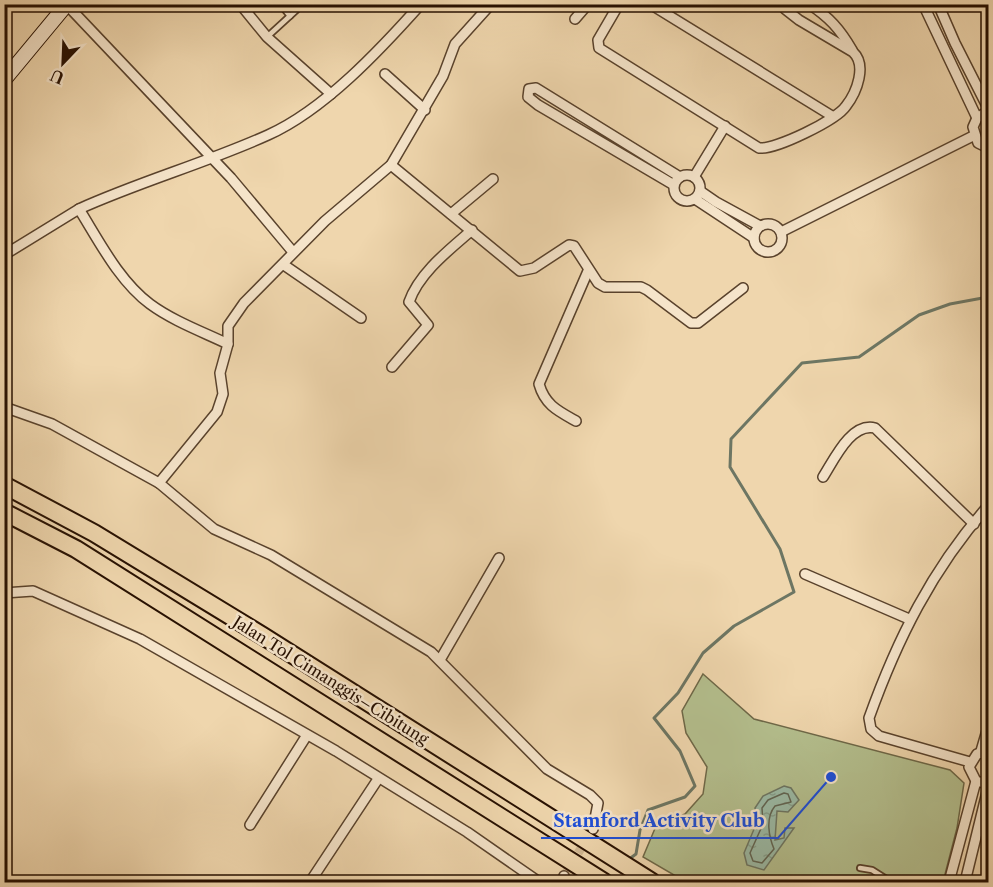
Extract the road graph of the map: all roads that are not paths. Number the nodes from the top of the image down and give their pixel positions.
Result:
1 (240, 4) edge
2 (280, 4) edge
3 (303, 4) edge
4 (420, 4) edge
5 (491, 4) edge
6 (588, 4) edge
7 (620, 4) edge
8 (650, 4) edge
9 (786, 4) edge
10 (809, 4) edge
11 (923, 4) edge
12 (938, 4) edge
13 (67, 5) edge
14 (290, 16) junction
15 (575, 19) dead end
16 (267, 37) junction
17 (853, 52) junction
18 (385, 74) dead end
19 (4, 80) edge
20 (332, 94) junction
21 (988, 109) edge
22 (425, 110) junction
23 (832, 116) junction
24 (977, 118) junction
25 (725, 126) junction
26 (973, 136) junction
27 (988, 148) edge
28 (209, 158) junction
29 (391, 165) junction
30 (694, 177) junction
31 (493, 179) dead end
32 (677, 181) junction
33 (697, 195) junction
34 (80, 208) junction
35 (451, 214) junction
36 (760, 226) junction
37 (472, 230) junction
38 (781, 232) junction
39 (754, 238) junction
40 (293, 252) junction
41 (4, 255) edge
42 (284, 265) junction
43 (588, 271) junction
44 (743, 288) dead end
45 (361, 318) dead end
46 (228, 344) junction
47 (392, 368) dead end
48 (4, 407) edge
49 (576, 421) dead end
50 (822, 477) dead end
51 (159, 483) junction
52 (4, 485) edge
53 (988, 507) edge
54 (4, 512) edge
55 (974, 524) junction
56 (499, 558) dead end
57 (805, 574) dead end
58 (4, 593) edge
59 (909, 619) junction
60 (440, 660) junction
61 (988, 727) edge
62 (307, 735) junction
63 (985, 751) edge
64 (970, 762) junction
65 (378, 779) junction
66 (976, 781) junction
67 (988, 786) edge
68 (250, 825) dead end
69 (593, 829) tunnel mouth
70 (860, 868) dead end
71 (310, 882) edge
72 (539, 882) edge
73 (604, 882) edge
74 (652, 882) edge
75 (891, 882) edge
76 (949, 882) edge
77 (965, 882) edge

1 - 16 street
2 - 14 lane
3 - 14 lane
4 - 20 street
5 - 22 street
6 - 15 street
7 - 25 street
8 - 23 street
9 - 17 street
10 - 17 street
11 - 24 street
12 - 21 street
13 - 19 main road
13 - 28 street
14 - 16 lane
16 - 20 street
17 - 23 street
18 - 22 street
20 - 28 street
21 - 24 street
22 - 29 street
23 - 25 street
24 - 26 street
25 - 30 street
26 - 27 street
26 - 38 street
28 - 34 street
28 - 40 street
29 - 35 street
29 - 40 street
30 - 32 street
30 - 33 street
31 - 35 street
32 - 32 street
32 - 33 street
33 - 36 street
33 - 39 street
34 - 41 street
34 - 46 street
35 - 37 street
36 - 38 street
36 - 39 street
37 - 43 street
37 - 47 street
38 - 39 street
40 - 42 street
42 - 45 street
42 - 46 street
43 - 44 street
43 - 49 street
46 - 51 street
48 - 51 street
50 - 55 street
51 - 60 street
52 - 74 highway, Jalan Tol Cimanggis–Cibitung
53 - 55 street
54 - 73 highway, Jalan Tol Cimanggis–Cibitung
55 - 59 street
56 - 60 street
57 - 59 street
58 - 62 street
59 - 64 street
60 - 69 street
61 - 63 street
62 - 65 street
62 - 68 street
63 - 64 street
64 - 66 street
65 - 71 street
65 - 72 street
66 - 67 street
66 - 76 street
67 - 77 street
70 - 75 lane

